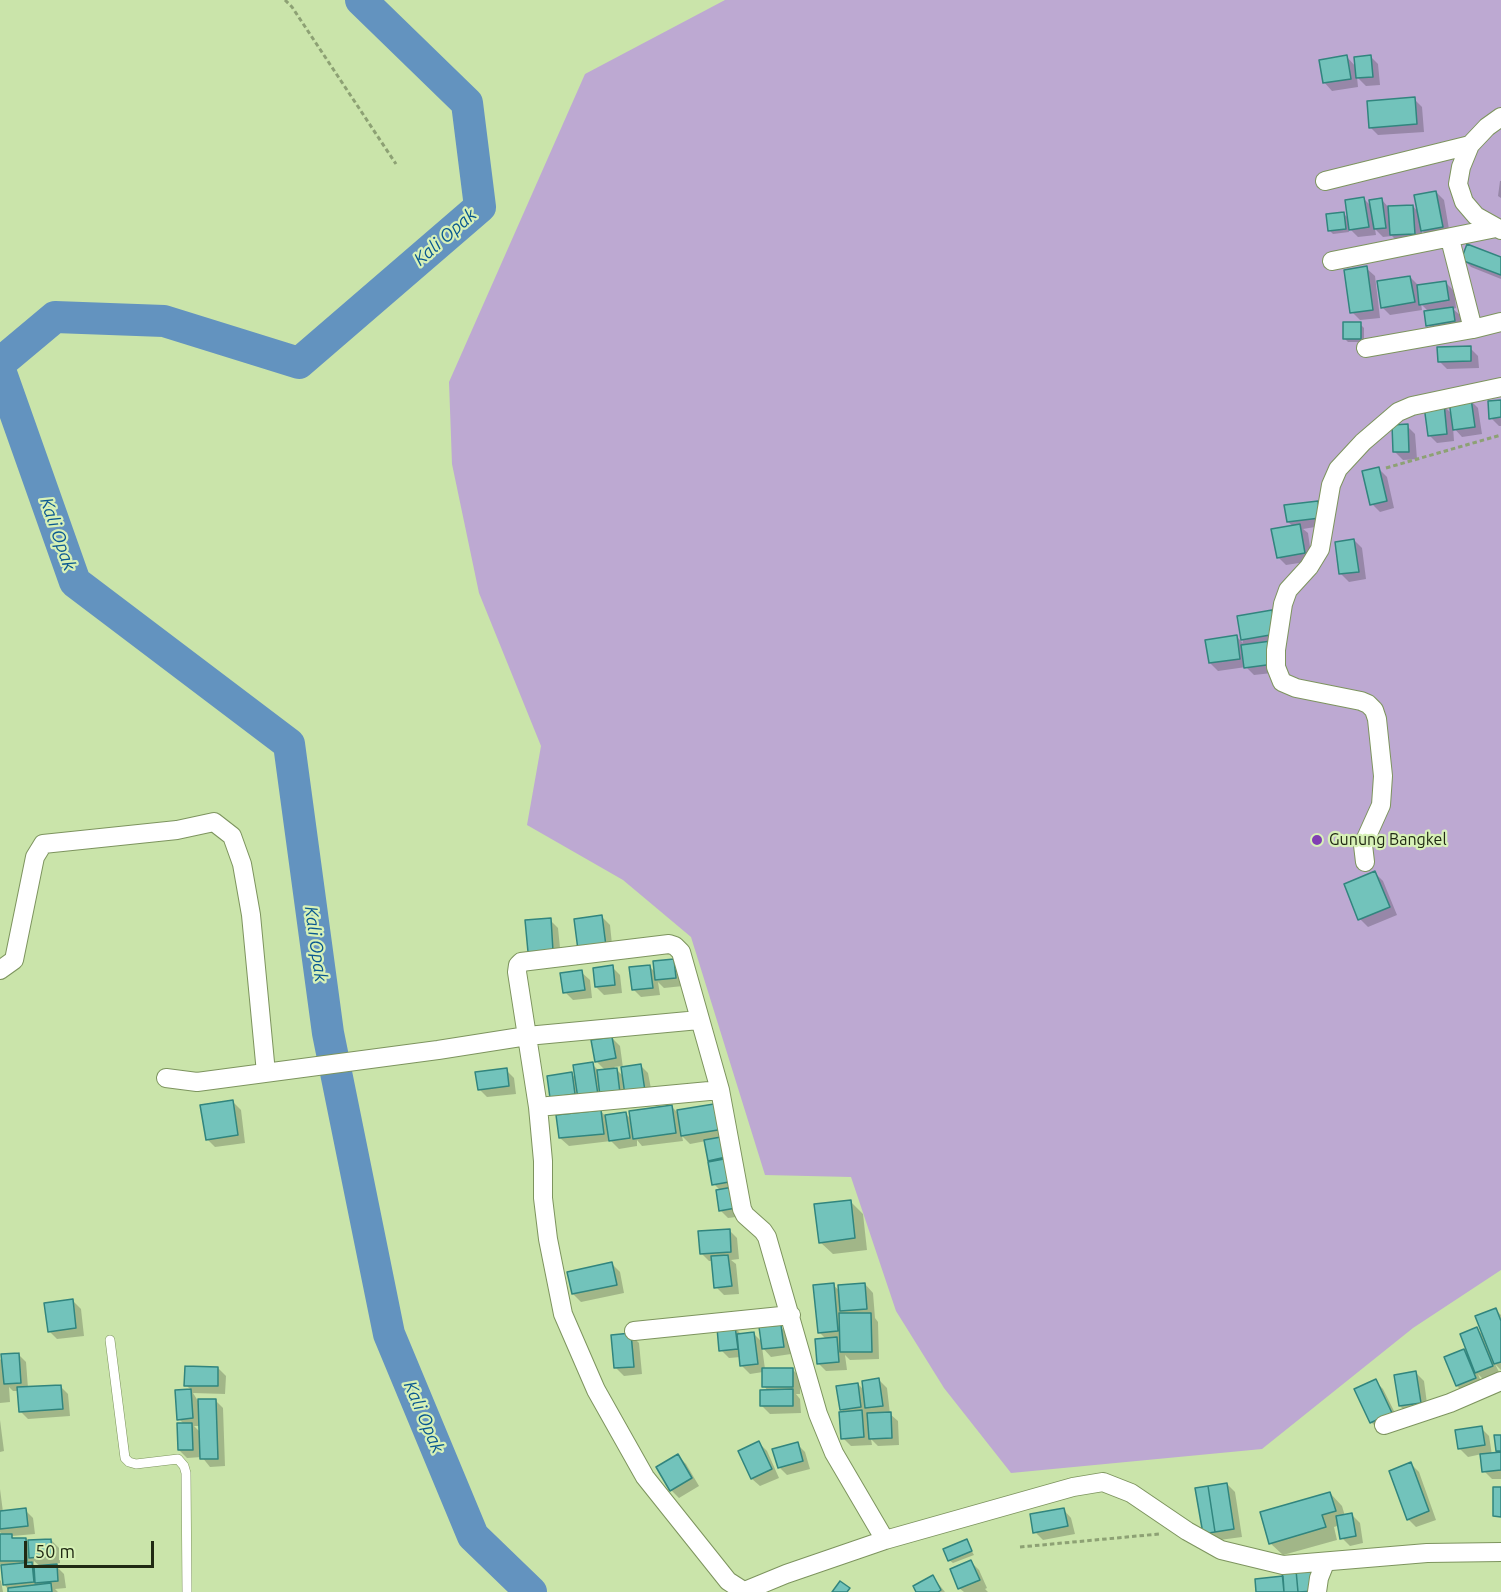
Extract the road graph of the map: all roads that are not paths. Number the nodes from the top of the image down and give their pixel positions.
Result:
1 (1501, 117) edge
2 (1470, 145) junction
3 (1325, 181) dead end
4 (1499, 229) edge
5 (1450, 239) junction
6 (1332, 261) dead end
7 (1501, 322) edge
8 (1473, 329) junction
9 (1366, 348) dead end
10 (1501, 387) edge
11 (1365, 862) dead end
12 (0, 970) edge
13 (699, 1020) junction
14 (527, 1036) junction
15 (266, 1073) junction
16 (166, 1078) dead end
17 (720, 1090) junction
18 (538, 1107) junction
19 (791, 1315) junction
20 (634, 1331) dead end
21 (110, 1340) dead end
22 (1501, 1381) edge
23 (1384, 1425) dead end
24 (885, 1540) junction
25 (1501, 1552) edge
26 (1325, 1563) junction
27 (749, 1591) edge
28 (187, 1592) edge
29 (1317, 1592) edge

1 - 2 street
2 - 3 street
2 - 4 street
4 - 5 street
5 - 6 street
5 - 8 street
7 - 8 street
8 - 9 street
10 - 11 street
12 - 15 street
13 - 14 street
13 - 14 street
13 - 17 street
14 - 15 street
14 - 18 street
15 - 16 street
17 - 18 street
17 - 19 street
18 - 27 street
19 - 20 street
19 - 24 street
21 - 28 lane
22 - 23 street
24 - 26 street
24 - 27 street
25 - 26 street
26 - 29 street

